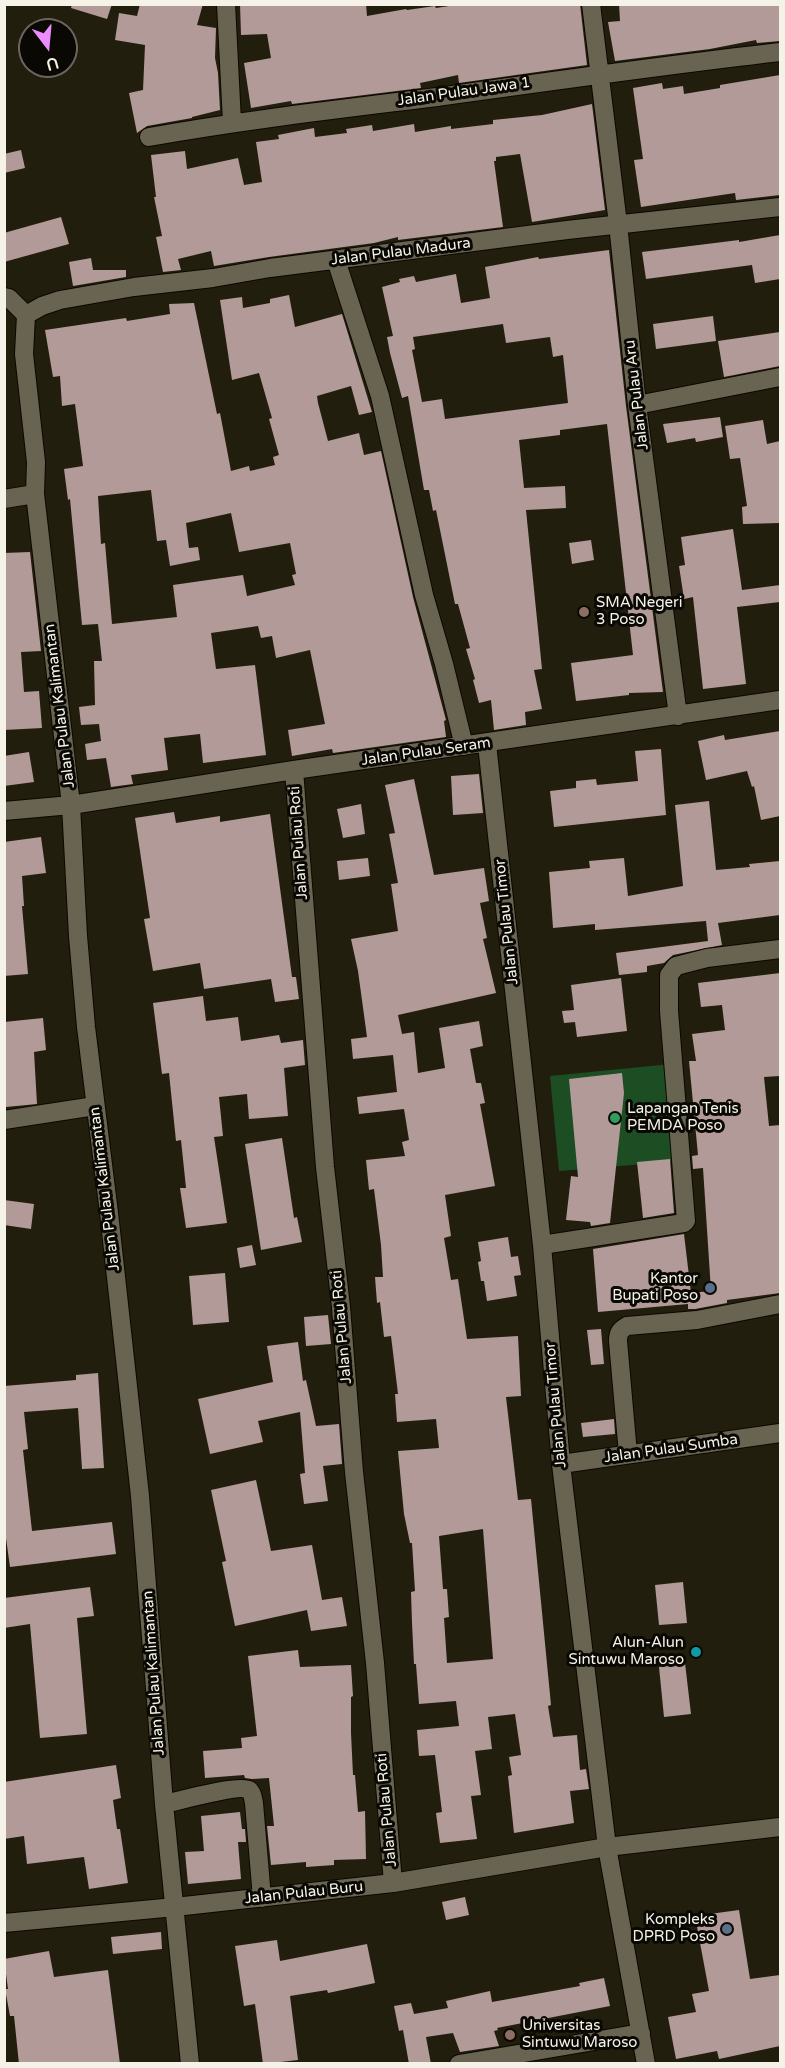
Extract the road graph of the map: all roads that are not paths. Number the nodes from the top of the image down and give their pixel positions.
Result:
1 (226, 4) edge
2 (591, 4) edge
3 (780, 52) edge
4 (599, 73) junction
5 (232, 123) junction
6 (148, 137) dead end
7 (780, 207) edge
8 (618, 224) junction
9 (336, 260) junction
10 (4, 297) edge
11 (26, 315) junction
12 (780, 377) edge
13 (637, 405) junction
14 (35, 494) junction
15 (4, 499) edge
16 (780, 700) edge
17 (678, 716) junction
18 (487, 744) junction
19 (464, 746) junction
20 (294, 770) junction
21 (71, 805) junction
22 (4, 811) edge
23 (780, 949) edge
24 (95, 1106) junction
25 (4, 1120) edge
26 (542, 1245) junction
27 (780, 1304) edge
28 (780, 1433) edge
29 (628, 1455) junction
30 (561, 1464) junction
31 (164, 1804) junction
32 (780, 1827) edge
33 (607, 1847) junction
34 (393, 1883) junction
35 (262, 1898) junction
36 (174, 1907) junction
37 (4, 1923) edge
38 (641, 2033) junction
39 (190, 2064) edge
40 (459, 2064) edge
41 (646, 2064) edge

1 - 5 street
2 - 4 street, Jalan Pulau Aru
3 - 4 street, Jalan Pulau Jawa 1
4 - 5 street, Jalan Pulau Jawa 1
4 - 8 street, Jalan Pulau Aru
5 - 6 street, Jalan Pulau Jawa 1
7 - 8 street, Jalan Pulau Madura
8 - 9 street, Jalan Pulau Madura
8 - 13 street, Jalan Pulau Aru
9 - 11 street, Jalan Pulau Madura
9 - 19 street
10 - 11 street
11 - 14 street, Jalan Pulau Kalimantan
12 - 13 street
13 - 17 street, Jalan Pulau Aru
14 - 15 street
14 - 21 street, Jalan Pulau Kalimantan
16 - 17 street, Jalan Pulau Seram
17 - 18 street, Jalan Pulau Seram
18 - 19 street, Jalan Pulau Seram
18 - 26 street, Jalan Pulau Timor
19 - 20 street, Jalan Pulau Seram
20 - 21 street, Jalan Pulau Seram
20 - 34 street, Jalan Pulau Roti
21 - 22 street, Jalan Pulau Seram
21 - 24 street, Jalan Pulau Kalimantan
23 - 26 street
24 - 25 street
24 - 31 street, Jalan Pulau Kalimantan
26 - 30 street, Jalan Pulau Timor
27 - 29 street
28 - 29 street, Jalan Pulau Sumba
29 - 30 street, Jalan Pulau Sumba
30 - 33 street, Jalan Pulau Timor
31 - 35 street
31 - 36 street, Jalan Pulau Kalimantan
32 - 33 street, Jalan Pulau Buru
33 - 34 street, Jalan Pulau Buru
33 - 38 street, Jalan Pulau Timor
34 - 35 street, Jalan Pulau Buru
35 - 36 street, Jalan Pulau Buru
36 - 37 street, Jalan Pulau Buru
36 - 39 street, Jalan Pulau Kalimantan
38 - 40 street
38 - 41 street, Jalan Pulau Timor

